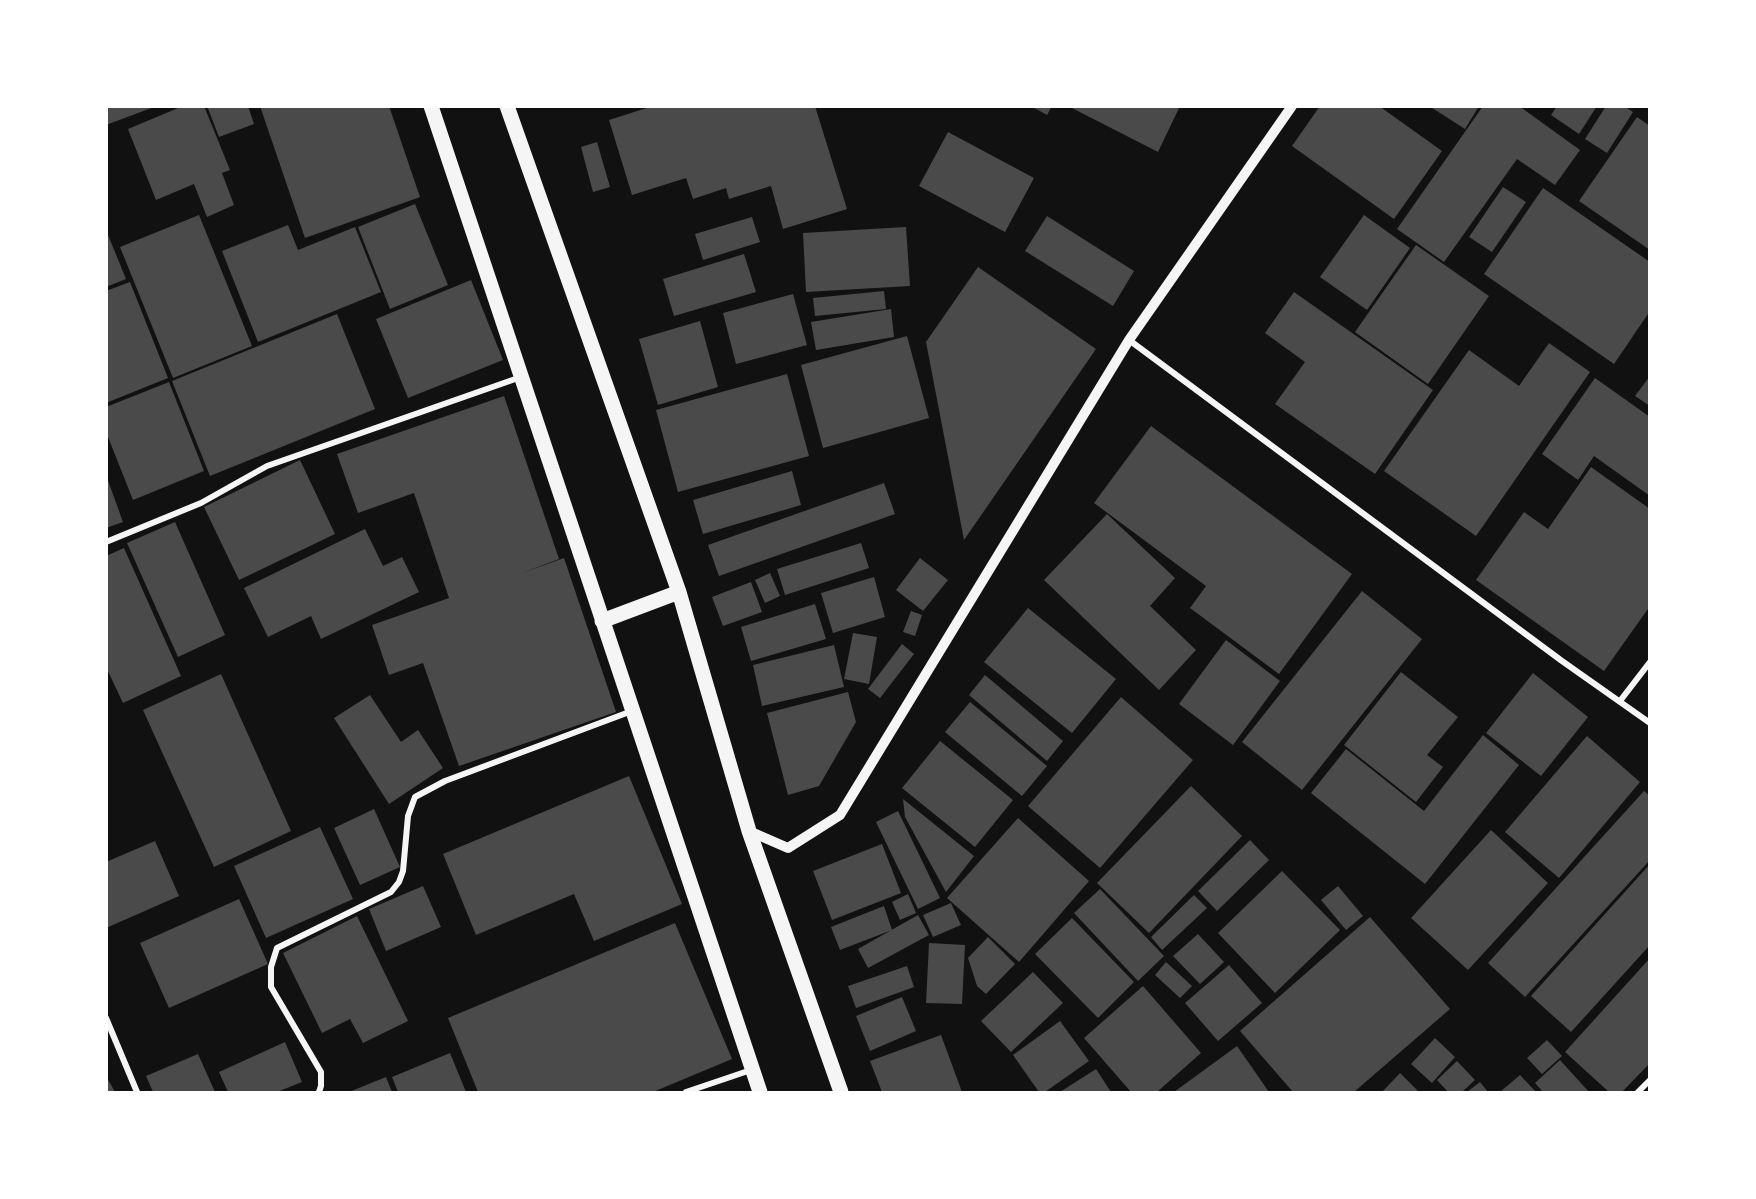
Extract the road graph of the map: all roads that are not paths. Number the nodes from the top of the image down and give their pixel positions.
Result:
1 (431, 106) edge
2 (507, 106) edge
3 (1292, 106) edge
4 (1129, 340) junction
5 (521, 377) junction
6 (106, 542) edge
7 (678, 592) junction
8 (602, 621) junction
9 (1650, 662) edge
10 (1620, 701) junction
11 (632, 711) junction
12 (1650, 723) edge
13 (750, 831) junction
14 (106, 1018) edge
15 (752, 1069) junction
16 (1650, 1080) edge
17 (137, 1092) edge
18 (319, 1092) edge
19 (686, 1092) edge
20 (760, 1092) edge
21 (841, 1092) edge
22 (1638, 1092) edge

1 - 5 main road
2 - 7 main road
3 - 4 street
4 - 10 street
4 - 13 street
5 - 6 street
5 - 8 main road
7 - 8 main road
7 - 13 main road
8 - 11 main road
9 - 10 street
10 - 12 street
11 - 15 main road
11 - 18 street
13 - 21 main road
14 - 17 street
15 - 19 street
15 - 20 main road
16 - 22 street

